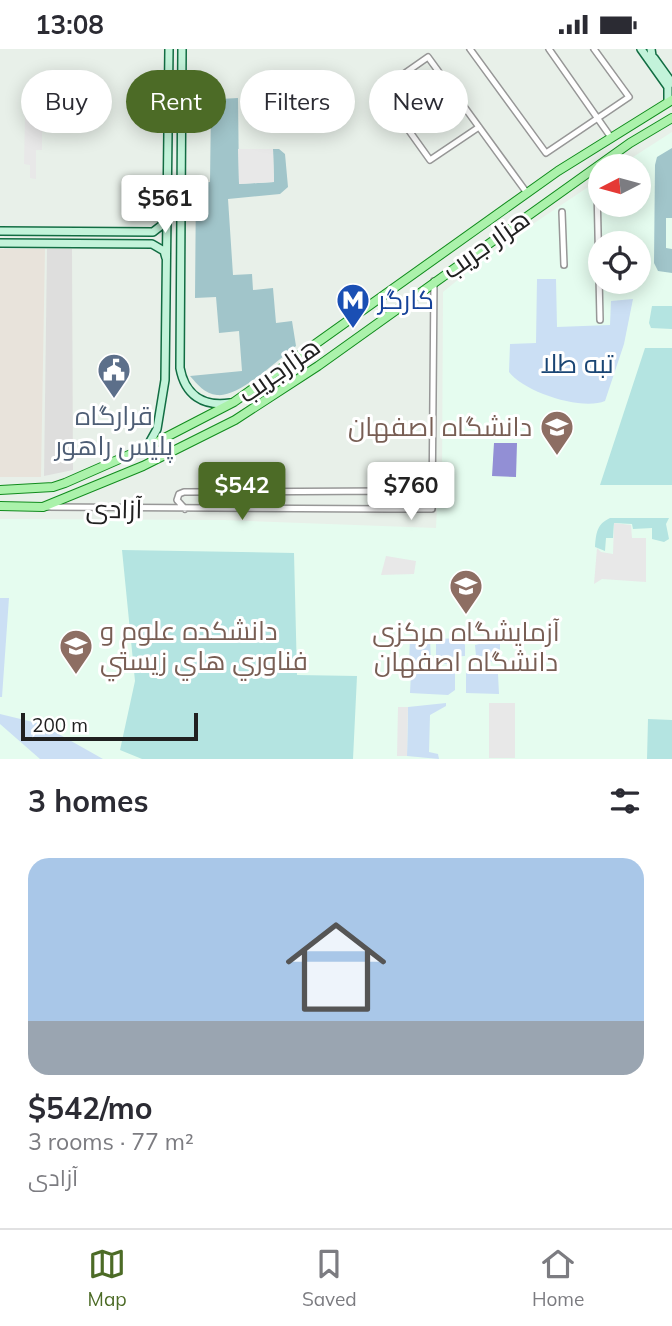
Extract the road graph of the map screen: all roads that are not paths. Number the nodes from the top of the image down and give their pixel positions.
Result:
1 (169, 49) edge
2 (182, 49) edge
3 (470, 49) edge
4 (550, 49) edge
5 (594, 49) edge
6 (641, 49) edge
7 (650, 53) edge
8 (169, 70) edge
9 (182, 70) edge
10 (409, 70) edge
11 (437, 70) edge
12 (672, 83) edge
13 (670, 101) edge
14 (468, 112) edge
15 (598, 116) junction
16 (672, 118) edge
17 (479, 127) junction
18 (169, 133) edge
19 (182, 133) edge
20 (411, 133) edge
21 (610, 136) junction
22 (169, 149) junction
23 (570, 163) junction
24 (580, 178) junction
25 (527, 193) junction
26 (181, 199) junction
27 (168, 209) junction
28 (562, 212) dead end
29 (598, 217) edge
30 (0, 231) edge
31 (146, 232) junction
32 (0, 243) edge
33 (148, 244) junction
34 (168, 262) junction
35 (564, 265) dead end
36 (434, 281) junction
37 (167, 308) junction
38 (180, 309) junction
39 (600, 320) dead end
40 (234, 402) junction
41 (147, 447) junction
42 (0, 490) edge
43 (0, 506) edge
44 (43, 507) junction
45 (185, 509) junction
46 (389, 509) junction

1 - 8 main road
2 - 9 main road
3 - 15 street
4 - 15 street
5 - 15 street
6 - 7 main road
7 - 12 main road
7 - 13 main road
10 - 11 street
13 - 21 main road, هزارجریب
14 - 17 street
15 - 21 street
16 - 24 main road, هزار جریب
17 - 20 street
17 - 25 street
18 - 22 main road
19 - 26 main road
21 - 23 main road, هزارجریب
22 - 26 main road
22 - 27 main road
23 - 24 main road
23 - 25 main road, هزارجریب
24 - 36 main road, هزار جریب
25 - 40 main road, هزارجریب
26 - 38 main road
27 - 31 main road
27 - 34 main road
28 - 35 street
29 - 39 street
30 - 31 main road
31 - 33 main road
32 - 33 main road
33 - 34 main road
34 - 37 main road
36 - 44 main road, هزار جریب
36 - 46 street, آزادی
37 - 38 main road
37 - 41 main road
38 - 40 main road
40 - 41 main road, هزارجریب
41 - 42 main road, هزارجریب
43 - 44 main road, هزار جریب
44 - 45 street, آزادی
45 - 46 street, آزادی
45 - 46 street, آزادی

